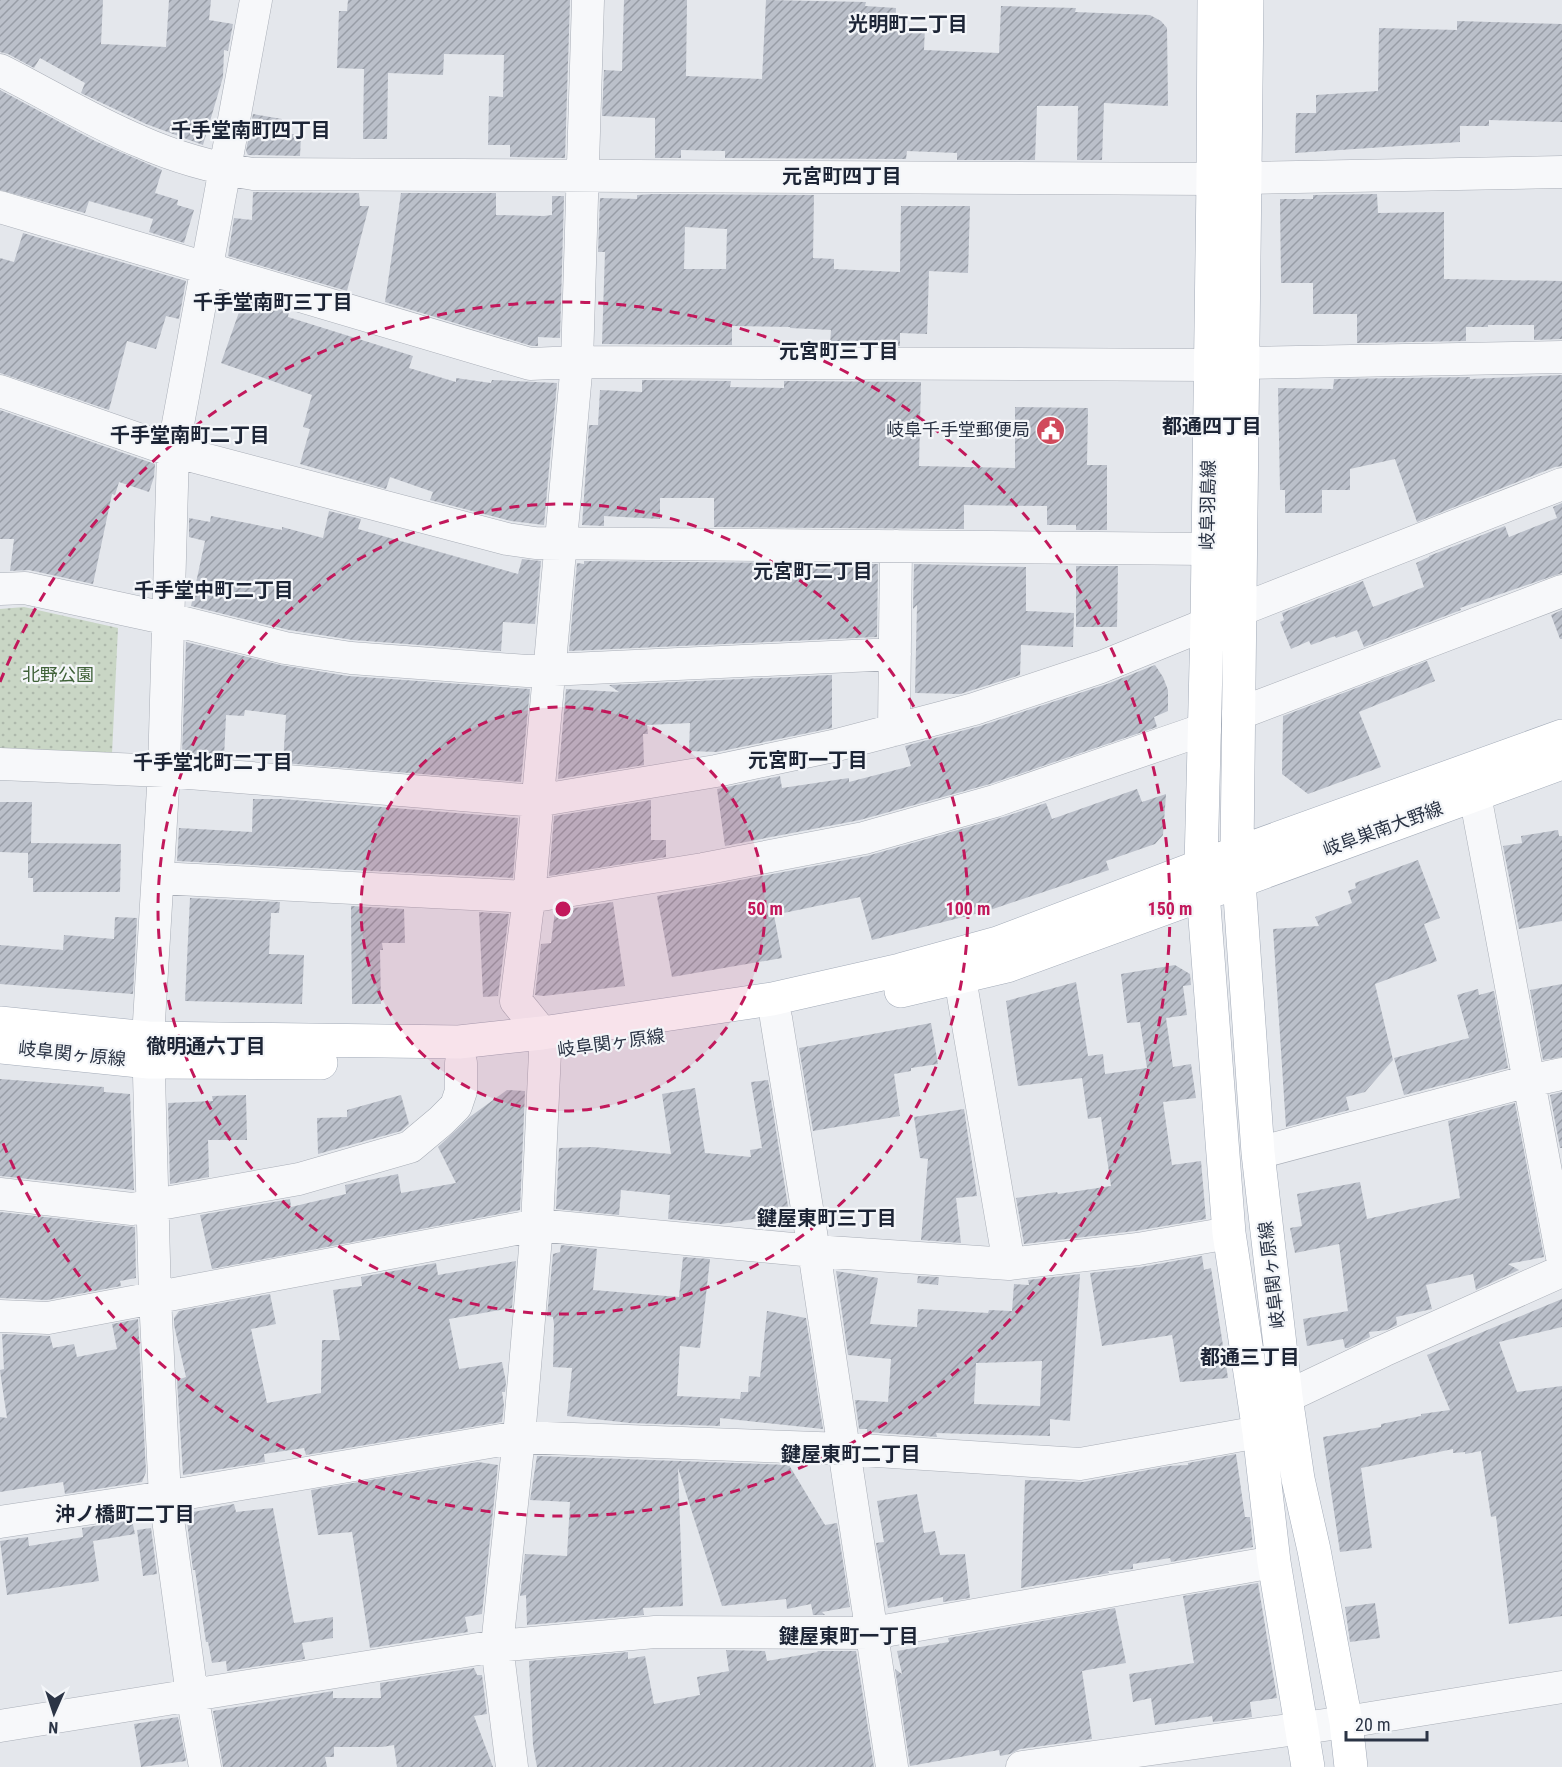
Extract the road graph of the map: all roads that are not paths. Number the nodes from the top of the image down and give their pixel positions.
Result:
1 (256, 0) edge
2 (588, 0) edge
3 (1214, 0) edge
4 (1247, 0) edge
5 (0, 70) edge
6 (226, 170) junction
7 (1562, 172) edge
8 (584, 177) junction
9 (1229, 179) junction
10 (0, 207) edge
11 (207, 269) junction
12 (1562, 357) edge
13 (577, 362) junction
14 (1242, 363) junction
15 (1210, 365) junction
16 (0, 391) edge
17 (173, 451) junction
18 (1562, 483) edge
19 (560, 543) junction
20 (896, 546) junction
21 (1207, 549) junction
22 (0, 589) edge
23 (1562, 591) edge
24 (1240, 610) junction
25 (169, 619) junction
26 (1207, 624) junction
27 (895, 654) junction
28 (550, 671) junction
29 (1238, 714) junction
30 (1205, 729) junction
31 (894, 730) junction
32 (1562, 736) edge
33 (1562, 763) edge
34 (0, 764) edge
35 (164, 771) junction
36 (1475, 795) junction
37 (536, 801) junction
38 (1238, 868) junction
39 (158, 878) junction
40 (1202, 881) junction
41 (529, 897) junction
42 (960, 978) junction
43 (776, 1018) junction
44 (0, 1023) edge
45 (544, 1042) junction
46 (0, 1047) edge
47 (149, 1050) junction
48 (460, 1063) junction
49 (1562, 1074) edge
50 (1529, 1081) junction
51 (1258, 1154) junction
52 (0, 1194) edge
53 (152, 1205) junction
54 (537, 1226) junction
55 (1229, 1233) junction
56 (814, 1251) junction
57 (1562, 1257) edge
58 (1009, 1264) junction
59 (1562, 1271) edge
60 (155, 1297) junction
61 (0, 1316) edge
62 (1286, 1396) junction
63 (1259, 1432) junction
64 (519, 1437) junction
65 (845, 1449) junction
66 (165, 1497) junction
67 (0, 1522) edge
68 (1274, 1562) junction
69 (873, 1633) junction
70 (497, 1646) junction
71 (1562, 1687) edge
72 (192, 1695) junction
73 (1346, 1722) junction
74 (0, 1726) edge
75 (1302, 1728) junction
76 (205, 1767) edge
77 (512, 1767) edge
78 (892, 1767) edge
79 (1022, 1767) edge
80 (1308, 1767) edge
81 (1351, 1767) edge

1 - 6 street
2 - 8 street
3 - 9 main road, 岐阜羽島線
4 - 9 main road, 岐阜羽島線
5 - 6 street
6 - 8 street
6 - 11 street
7 - 9 street
8 - 9 street
8 - 13 street
9 - 14 main road, 岐阜羽島線
9 - 15 main road, 岐阜羽島線
10 - 11 street
11 - 13 street
11 - 17 street
12 - 14 street
13 - 15 street
13 - 19 street
14 - 24 main road, 岐阜羽島線
15 - 21 main road, 岐阜羽島線
16 - 17 street
17 - 19 street
17 - 25 street
18 - 24 street
19 - 20 street
19 - 28 street
20 - 21 street
20 - 27 street
21 - 26 main road, 岐阜羽島線
22 - 25 street
23 - 29 street
24 - 29 main road, 岐阜羽島線
25 - 28 street
25 - 35 street
26 - 30 main road, 岐阜羽島線
26 - 31 street
27 - 28 street
27 - 31 street
28 - 37 street
29 - 38 main road, 岐阜羽島線
30 - 40 main road, 岐阜羽島線
30 - 41 street
31 - 37 street
32 - 38 main road, 岐阜巣南大野線
33 - 36 main road, 岐阜巣南大野線
34 - 35 street
35 - 37 street
35 - 39 street
36 - 38 main road, 岐阜巣南大野線
36 - 50 street
37 - 41 street
38 - 40 main road, 岐阜関ヶ原線
38 - 51 main road, 岐阜関ヶ原線
39 - 41 street
39 - 47 street
40 - 42 main road, 岐阜関ヶ原線
40 - 45 main road, 岐阜関ヶ原線
40 - 55 main road, 岐阜関ヶ原線
41 - 45 street
42 - 43 main road, 岐阜関ヶ原線
42 - 58 street
43 - 45 main road, 岐阜関ヶ原線
43 - 56 street
44 - 47 main road, 岐阜関ヶ原線
45 - 47 main road, 岐阜関ヶ原線
45 - 48 main road, 岐阜関ヶ原線
45 - 54 street
46 - 47 main road, 岐阜関ヶ原線
47 - 48 main road, 岐阜関ヶ原線
47 - 53 street
48 - 53 street
49 - 50 street
50 - 51 street
50 - 57 street
51 - 62 main road, 岐阜関ヶ原線
52 - 53 street
53 - 60 street
54 - 56 street
54 - 60 street
54 - 64 street
55 - 58 street
55 - 63 main road, 岐阜関ヶ原線
56 - 58 street
56 - 65 street
59 - 62 street
60 - 61 street
60 - 66 street
62 - 73 main road, 岐阜関ヶ原線
63 - 65 street
63 - 68 main road, 岐阜関ヶ原線
64 - 65 street
64 - 66 street
64 - 70 street
65 - 69 street
66 - 67 street
66 - 72 street
68 - 69 street
68 - 75 main road, 岐阜関ヶ原線
69 - 70 street
69 - 78 street
70 - 72 street
70 - 77 street
71 - 73 street
72 - 74 street
72 - 76 street
73 - 75 street
73 - 81 main road, 岐阜関ヶ原線
75 - 79 street
75 - 80 main road, 岐阜関ヶ原線

